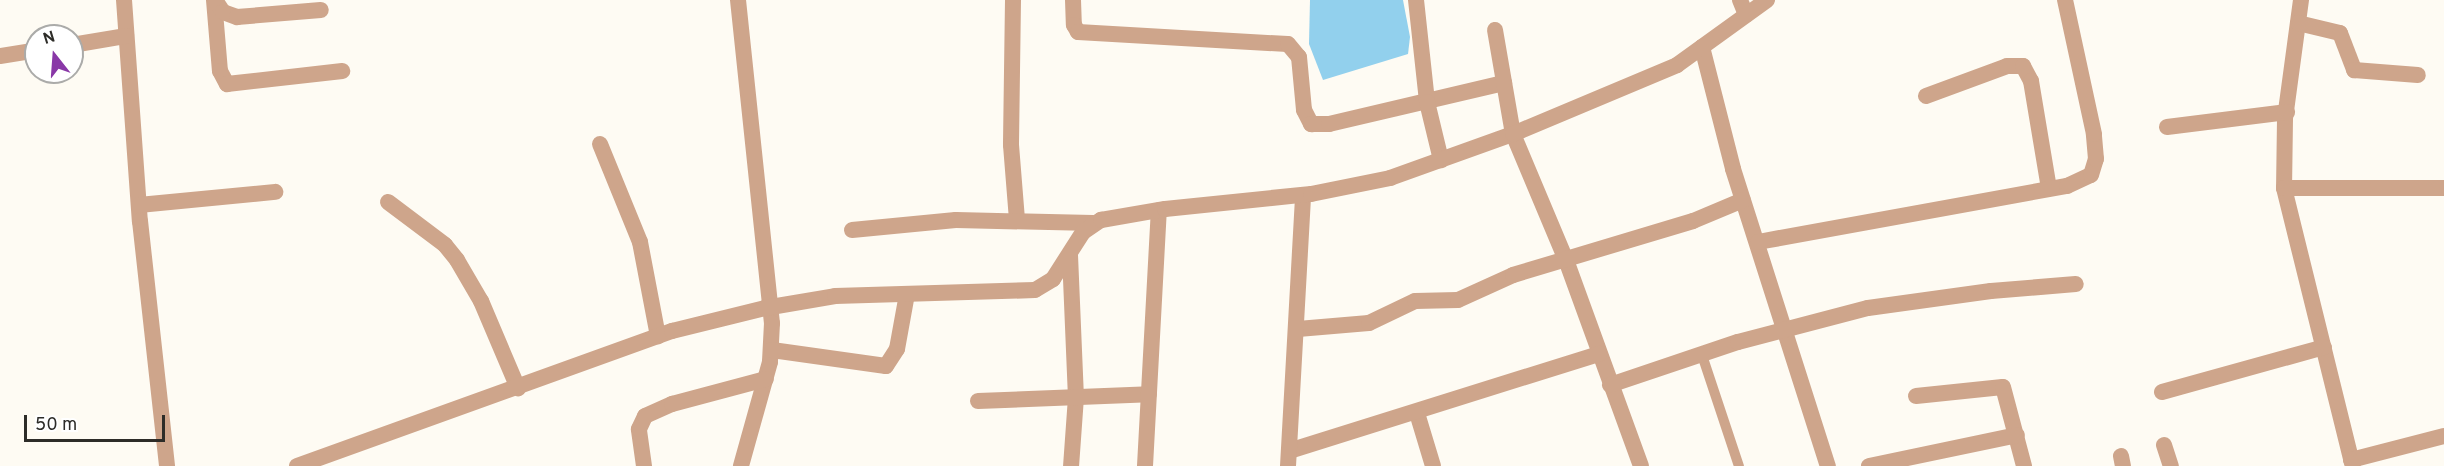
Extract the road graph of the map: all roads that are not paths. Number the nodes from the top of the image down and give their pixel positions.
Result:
1 (124, 0) edge
2 (214, 0) edge
3 (738, 0) edge
4 (1013, 0) edge
5 (1073, 0) edge
6 (1416, 0) edge
7 (1767, 0) edge
8 (2065, 0) edge
9 (2301, 0) edge
10 (1743, 8) edge
11 (321, 10) dead end
12 (2298, 23) junction
13 (1495, 30) dead end
14 (126, 36) junction
15 (84, 43) edge
16 (1702, 47) junction
17 (24, 52) edge
18 (0, 56) edge
19 (342, 71) dead end
20 (2418, 75) dead end
21 (1504, 83) junction
22 (1926, 96) dead end
23 (1427, 102) junction
24 (2287, 112) junction
25 (2167, 128) dead end
26 (1513, 134) junction
27 (600, 144) dead end
28 (1442, 160) junction
29 (2284, 188) junction
30 (2444, 188) edge
31 (2049, 189) junction
32 (275, 192) dead end
33 (1304, 195) junction
34 (1743, 200) junction
35 (388, 202) dead end
36 (139, 205) junction
37 (1159, 210) junction
38 (1017, 219) junction
39 (1094, 223) junction
40 (852, 230) dead end
41 (1758, 242) junction
42 (1070, 255) junction
43 (1566, 260) junction
44 (2076, 284) dead end
45 (907, 294) junction
46 (771, 308) junction
47 (1786, 328) junction
48 (1298, 329) junction
49 (658, 336) junction
50 (2324, 347) junction
51 (772, 350) junction
52 (1599, 354) junction
53 (1702, 356) junction
54 (766, 379) junction
55 (1610, 385) junction
56 (518, 388) junction
57 (2162, 392) dead end
58 (1149, 394) junction
59 (1916, 396) dead end
60 (1076, 397) junction
61 (978, 401) dead end
62 (1417, 413) junction
63 (2017, 435) junction
64 (2444, 436) edge
65 (2164, 445) dead end
66 (1289, 459) edge
67 (2352, 463) edge
68 (166, 466) edge
69 (297, 466) edge
70 (644, 466) edge
71 (741, 466) edge
72 (1071, 466) edge
73 (1145, 466) edge
74 (1433, 466) edge
75 (1641, 466) edge
76 (1738, 466) edge
77 (1828, 466) edge
78 (1869, 466) edge
79 (2024, 466) edge
80 (2171, 466) edge

1 - 14 street
2 - 11 street
2 - 19 street
3 - 46 street
4 - 38 street
5 - 23 street
6 - 23 street
7 - 10 street
8 - 31 street
9 - 12 street
10 - 16 street
12 - 20 street
12 - 24 street
13 - 21 street
14 - 15 street
14 - 36 street
16 - 26 street
16 - 34 street
17 - 18 street
21 - 23 street
21 - 26 street
22 - 31 street
23 - 28 street
24 - 25 street
24 - 29 street
26 - 28 street
26 - 43 street
27 - 49 street
28 - 33 street
29 - 30 street
29 - 50 street
31 - 41 street
32 - 36 street
33 - 37 street
33 - 48 street
34 - 41 street
34 - 43 street
35 - 56 street
36 - 68 street
37 - 39 street
37 - 58 street
38 - 39 street
38 - 40 street
39 - 42 street
41 - 47 street
42 - 45 street
42 - 60 street
43 - 48 street
43 - 52 street
44 - 47 street
45 - 46 street
45 - 51 street
46 - 49 street
46 - 51 street
47 - 53 street
47 - 77 street
48 - 66 street
49 - 56 street
50 - 57 street
50 - 67 street
51 - 54 street
52 - 55 street
52 - 62 street
53 - 55 street
53 - 76 lane
54 - 70 street
54 - 71 street
55 - 75 street
56 - 69 street
58 - 60 street
58 - 73 street
59 - 63 street
60 - 61 street
60 - 72 street
62 - 66 street
62 - 74 street
63 - 78 street
63 - 79 street
64 - 67 street
65 - 80 street

